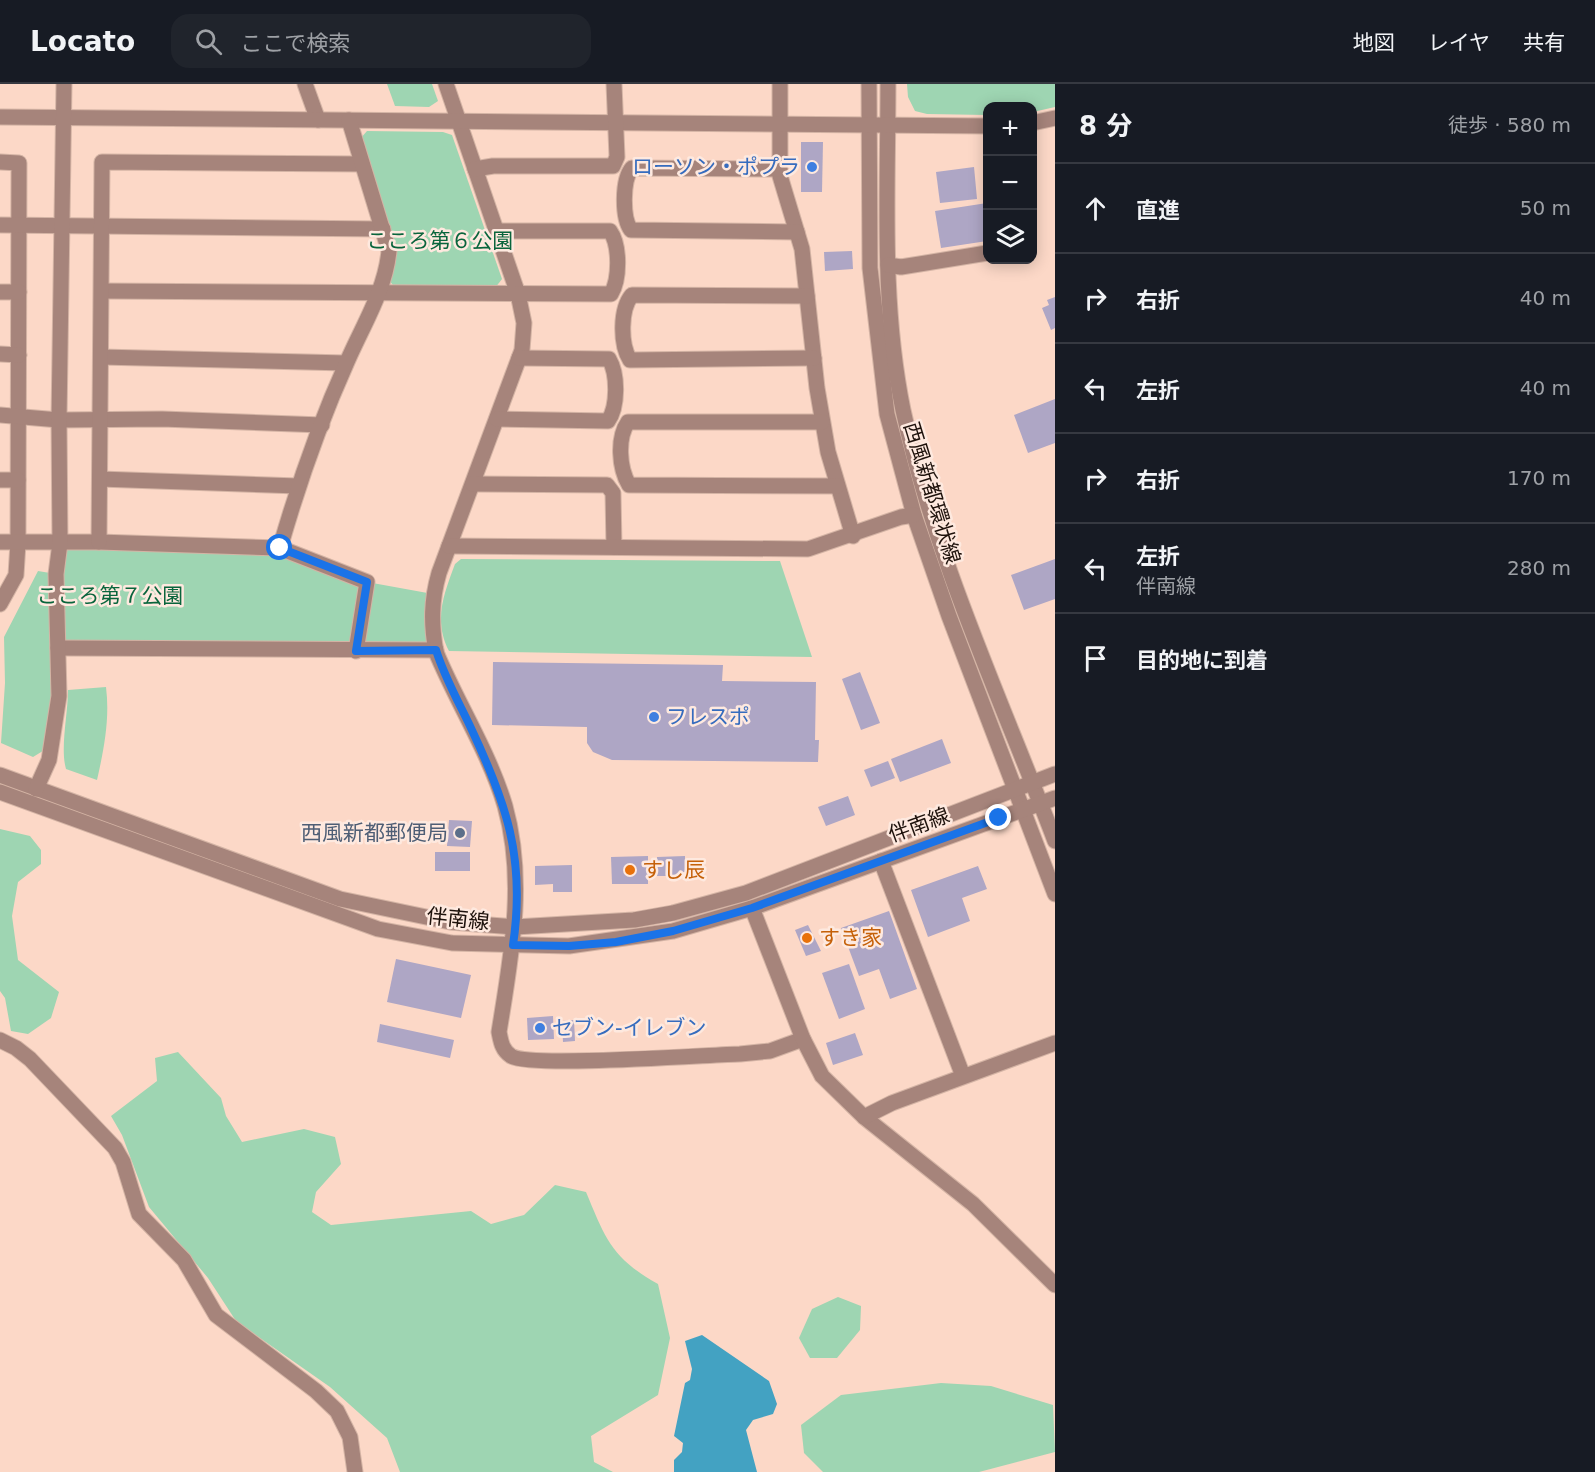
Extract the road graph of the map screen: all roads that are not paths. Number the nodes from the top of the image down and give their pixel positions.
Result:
1 (64, 84) edge
2 (305, 84) edge
3 (446, 84) edge
4 (614, 84) edge
5 (780, 84) edge
6 (869, 84) edge
7 (888, 84) edge
8 (0, 117) edge
9 (64, 118) junction
10 (1055, 118) edge
11 (318, 120) junction
12 (349, 120) junction
13 (458, 122) junction
14 (1037, 122) edge
15 (617, 123) junction
16 (779, 124) junction
17 (869, 125) junction
18 (888, 125) junction
19 (983, 126) edge
20 (0, 162) edge
21 (362, 164) junction
22 (475, 169) junction
23 (779, 169) junction
24 (0, 225) edge
25 (19, 225) junction
26 (63, 226) junction
27 (102, 227) junction
28 (383, 229) junction
29 (496, 231) junction
30 (797, 232) junction
31 (983, 254) edge
32 (888, 265) junction
33 (0, 291) edge
34 (102, 291) junction
35 (19, 292) junction
36 (380, 292) junction
37 (518, 294) junction
38 (807, 296) junction
39 (0, 354) edge
40 (19, 355) junction
41 (101, 357) junction
42 (519, 358) junction
43 (814, 358) junction
44 (346, 363) junction
45 (0, 416) edge
46 (18, 416) junction
47 (497, 419) junction
48 (59, 420) junction
49 (100, 420) junction
50 (822, 422) junction
51 (322, 425) junction
52 (100, 479) junction
53 (0, 480) edge
54 (18, 480) junction
55 (472, 484) junction
56 (298, 486) junction
57 (837, 486) junction
58 (914, 515) junction
59 (853, 536) junction
60 (0, 542) edge
61 (99, 542) junction
62 (18, 543) junction
63 (60, 543) junction
64 (449, 546) junction
65 (614, 547) junction
66 (280, 548) junction
67 (0, 604) edge
68 (58, 648) junction
69 (436, 650) junction
70 (356, 651) junction
71 (1055, 774) edge
72 (0, 776) edge
73 (1034, 782) junction
74 (1015, 788) junction
75 (36, 789) junction
76 (0, 792) edge
77 (1048, 800) edge
78 (1022, 810) junction
79 (1055, 841) edge
80 (881, 861) junction
81 (1055, 894) edge
82 (752, 908) junction
83 (515, 927) junction
84 (513, 945) junction
85 (803, 1039) junction
86 (0, 1040) edge
87 (1055, 1042) edge
88 (963, 1076) junction
89 (864, 1117) junction
90 (1055, 1285) edge
91 (355, 1466) edge

1 - 9 street
2 - 11 street
3 - 13 street
4 - 15 street
5 - 16 street
6 - 17 street, 西風新都環状線
7 - 18 street, 西風新都環状線
8 - 9 street
9 - 11 street
9 - 26 street
10 - 14 street
11 - 12 street
12 - 13 street
12 - 21 street
13 - 15 street
13 - 22 street
15 - 16 street
15 - 22 street
16 - 17 street
16 - 23 street
17 - 18 street
17 - 58 street, 西風新都環状線
18 - 19 street
18 - 32 street, 西風新都環状線
20 - 25 street
21 - 27 street
21 - 28 street
22 - 29 street
23 - 30 street
23 - 30 street
24 - 25 street
25 - 26 street
25 - 35 street
26 - 27 street
26 - 48 street
27 - 28 street
27 - 34 street
28 - 36 street
29 - 37 street
29 - 37 street
30 - 38 street
31 - 32 street
32 - 73 street, 西風新都環状線
33 - 35 street
34 - 36 street
34 - 41 street
35 - 40 street
36 - 37 street
36 - 44 street
37 - 42 street
38 - 43 street
38 - 43 street
39 - 40 street
40 - 46 street
41 - 44 street
41 - 49 street
42 - 47 street
42 - 47 street
43 - 50 street
44 - 51 street
45 - 46 street
46 - 48 street
46 - 54 street
47 - 55 street
48 - 49 street
48 - 63 street
49 - 51 street
49 - 52 street
50 - 57 street
50 - 57 street
51 - 56 street
52 - 56 street
52 - 61 street
53 - 54 street
54 - 62 street
55 - 64 street
55 - 65 street
56 - 66 street
57 - 59 street
58 - 59 street
58 - 74 street, 西風新都環状線
59 - 65 street
60 - 62 street
61 - 63 street
61 - 66 street
62 - 63 street
62 - 67 street
63 - 68 street
64 - 65 street
64 - 69 street
66 - 70 street
68 - 70 street
68 - 75 street
69 - 70 street
69 - 83 street
71 - 73 street, 伴南線
72 - 75 street, 伴南線
73 - 74 street, 伴南線
73 - 77 street, 西風新都環状線
74 - 78 street, 西風新都環状線
74 - 83 street, 伴南線
75 - 83 street, 伴南線
76 - 84 street, 伴南線
77 - 78 street, 伴南線
77 - 79 street, 西風新都環状線
78 - 80 street, 伴南線
78 - 81 street, 西風新都環状線
80 - 82 street, 伴南線
80 - 88 street
82 - 84 street, 伴南線
82 - 85 street
83 - 84 street
84 - 85 street
85 - 89 street
86 - 91 street
87 - 88 street
88 - 89 street
89 - 90 street

